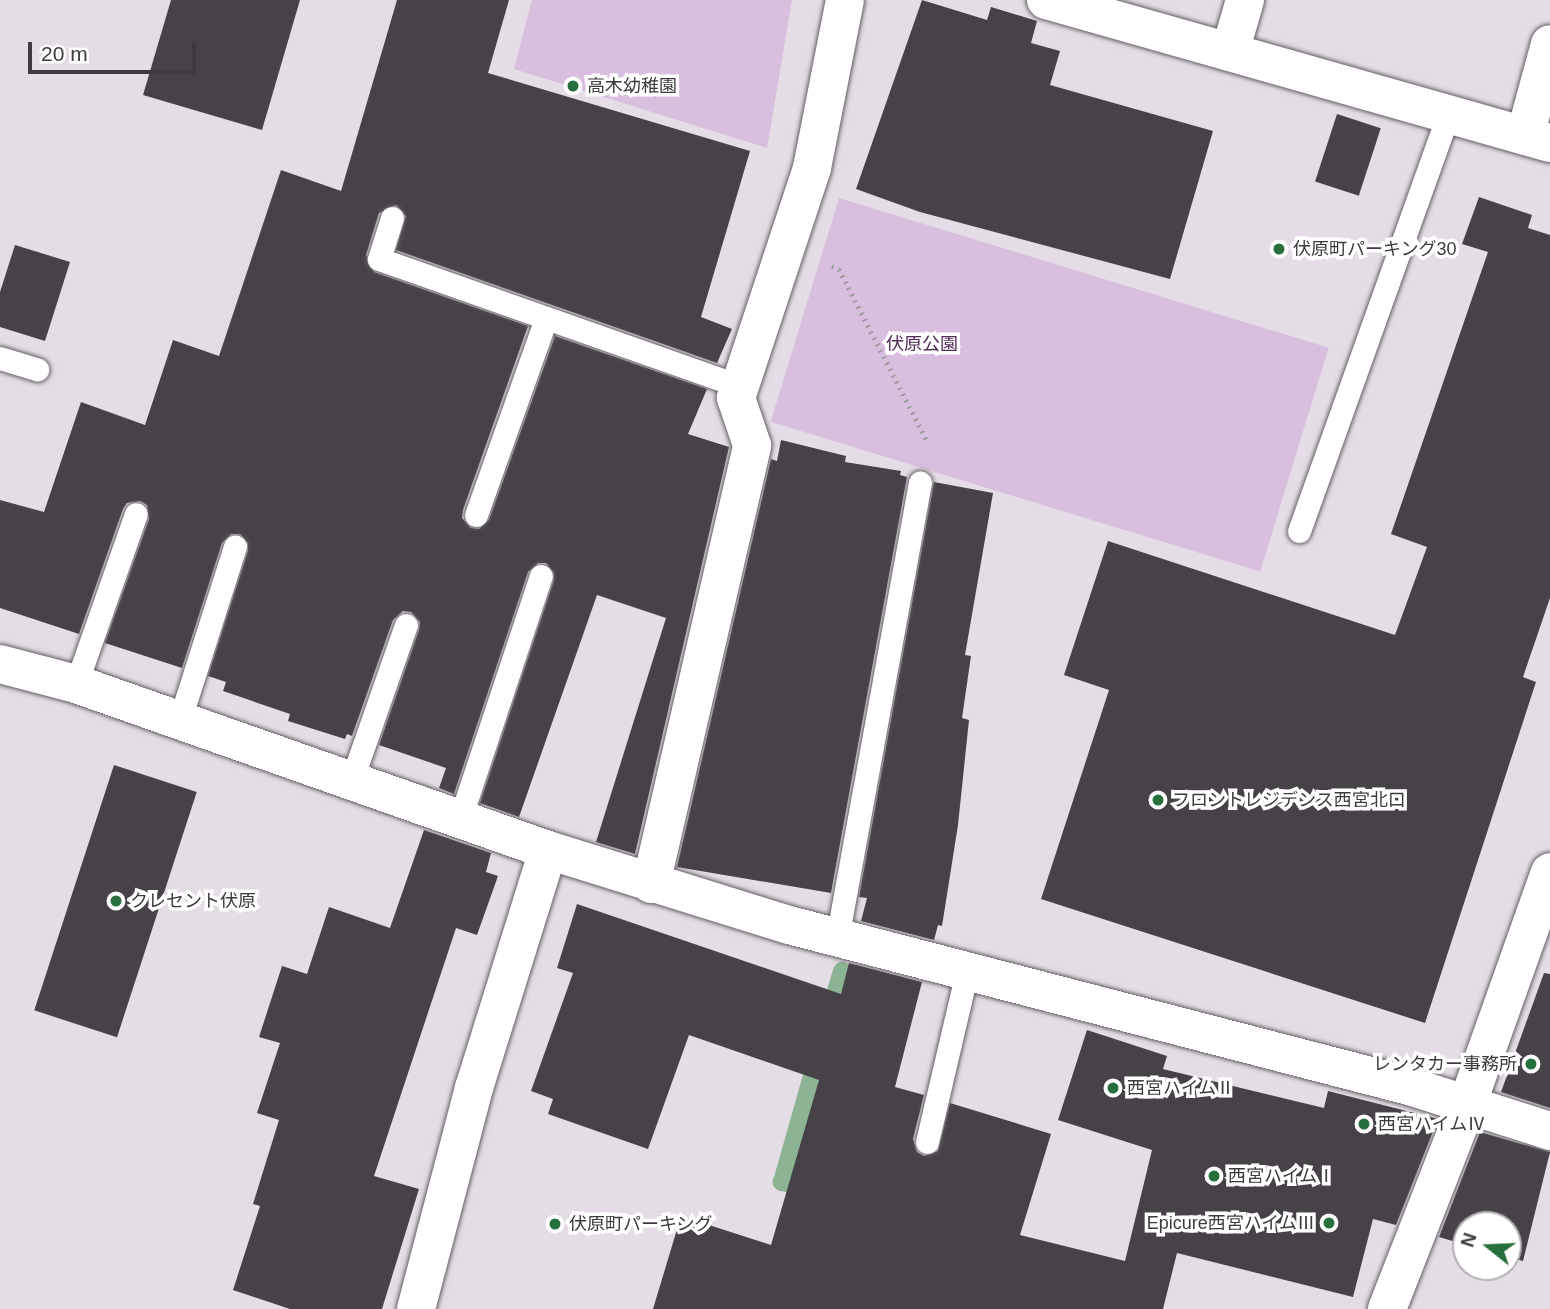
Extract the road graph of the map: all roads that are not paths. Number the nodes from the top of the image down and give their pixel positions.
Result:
1 (845, 0) edge
2 (1046, 0) edge
3 (1245, 0) edge
4 (1550, 44) edge
5 (1230, 52) junction
6 (1448, 114) junction
7 (1537, 140) edge
8 (392, 218) dead end
9 (547, 318) junction
10 (0, 358) edge
11 (37, 369) dead end
12 (740, 386) junction
13 (919, 482) road end
14 (136, 514) dead end
15 (475, 515) dead end
16 (1299, 531) dead end
17 (234, 547) dead end
18 (541, 576) dead end
19 (406, 625) dead end
20 (0, 664) edge
21 (76, 684) junction
22 (180, 719) junction
23 (352, 779) junction
24 (460, 819) junction
25 (548, 849) junction
26 (1550, 872) edge
27 (651, 884) junction
28 (837, 939) junction
29 (967, 972) junction
30 (1467, 1105) junction
31 (1550, 1131) edge
32 (927, 1142) dead end
33 (416, 1309) edge
34 (1387, 1309) edge

1 - 12 street
2 - 5 street
3 - 5 street
4 - 7 street
5 - 6 street
6 - 7 street
6 - 16 lane
8 - 9 lane
9 - 12 lane
9 - 15 lane
10 - 11 lane
12 - 27 street
13 - 28 lane
14 - 21 lane
17 - 22 lane
18 - 24 lane
19 - 23 lane
20 - 21 street
21 - 22 street
22 - 23 street
23 - 24 street
24 - 25 street
25 - 27 street
25 - 33 street
26 - 30 street
27 - 28 street
28 - 29 street
29 - 30 street
29 - 32 lane
30 - 31 street
30 - 34 street

